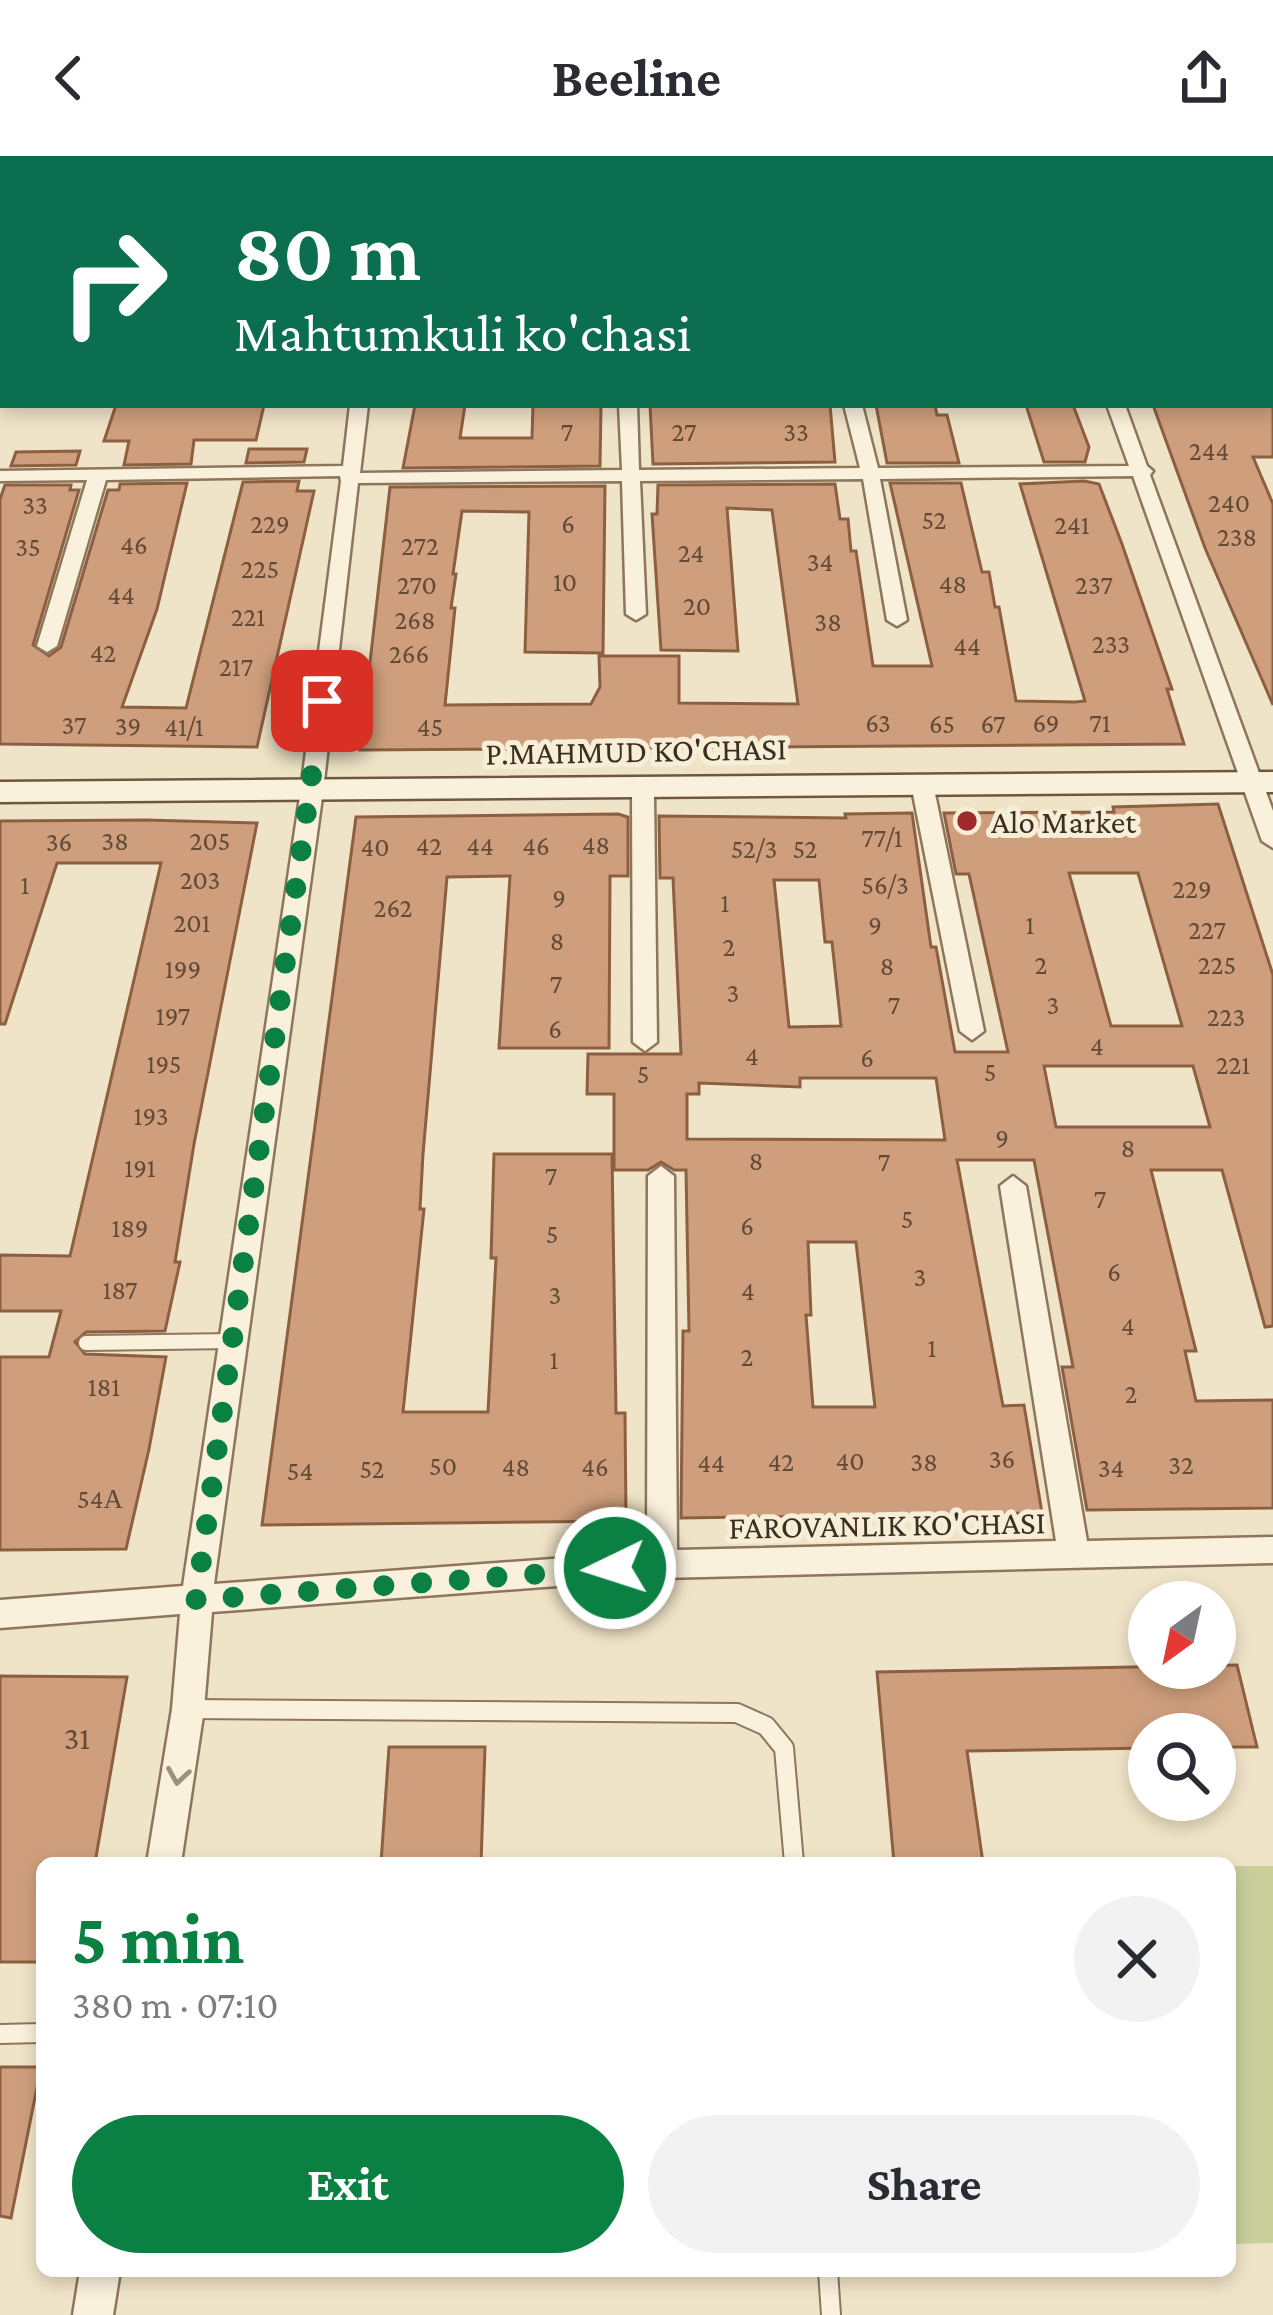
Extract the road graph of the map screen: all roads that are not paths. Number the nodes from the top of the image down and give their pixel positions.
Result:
1 (359, 408) edge
2 (628, 408) edge
3 (854, 408) edge
4 (1117, 408) edge
5 (1144, 471) junction
6 (98, 475) junction
7 (349, 475) junction
8 (0, 476) edge
9 (871, 476) junction
10 (628, 477) junction
11 (636, 614) dead end
12 (897, 620) dead end
13 (47, 646) dead end
14 (1262, 782) edge
15 (922, 784) junction
16 (649, 786) junction
17 (312, 790) junction
18 (0, 792) edge
19 (1273, 841) edge
20 (972, 1031) dead end
21 (645, 1042) dead end
22 (662, 1175) dead end
23 (1013, 1186) dead end
24 (234, 1341) junction
25 (86, 1343) dead end
26 (1273, 1550) edge
27 (1074, 1556) junction
28 (662, 1564) junction
29 (198, 1588) junction
30 (0, 1614) edge
31 (188, 1708) junction
32 (165, 1857) edge
33 (793, 1857) edge
34 (0, 2033) edge
35 (36, 2033) edge
36 (99, 2277) edge
37 (828, 2277) edge
38 (93, 2315) edge
39 (831, 2315) edge

1 - 7 street
2 - 10 street
3 - 9 street
4 - 5 street
5 - 9 street
5 - 14 street
6 - 7 street
6 - 8 street
6 - 13 street
7 - 10 street
7 - 17 street
9 - 10 street
9 - 12 street
10 - 11 street
14 - 15 street, P.MAHMUD KO'CHASI
14 - 19 street
15 - 16 street, P.MAHMUD KO'CHASI
15 - 20 street
16 - 17 street, P.MAHMUD KO'CHASI
16 - 21 street
17 - 18 street, P.MAHMUD KO'CHASI
17 - 24 street
22 - 28 street
23 - 27 street
24 - 25 lane
24 - 29 street
26 - 27 street, FAROVANLIK KO'CHASI
27 - 28 street, FAROVANLIK KO'CHASI
28 - 29 street, FAROVANLIK KO'CHASI
29 - 30 street, FAROVANLIK KO'CHASI
29 - 31 street
31 -> 32 street
31 - 33 lane
34 - 35 lane
36 - 38 street
37 - 39 lane

